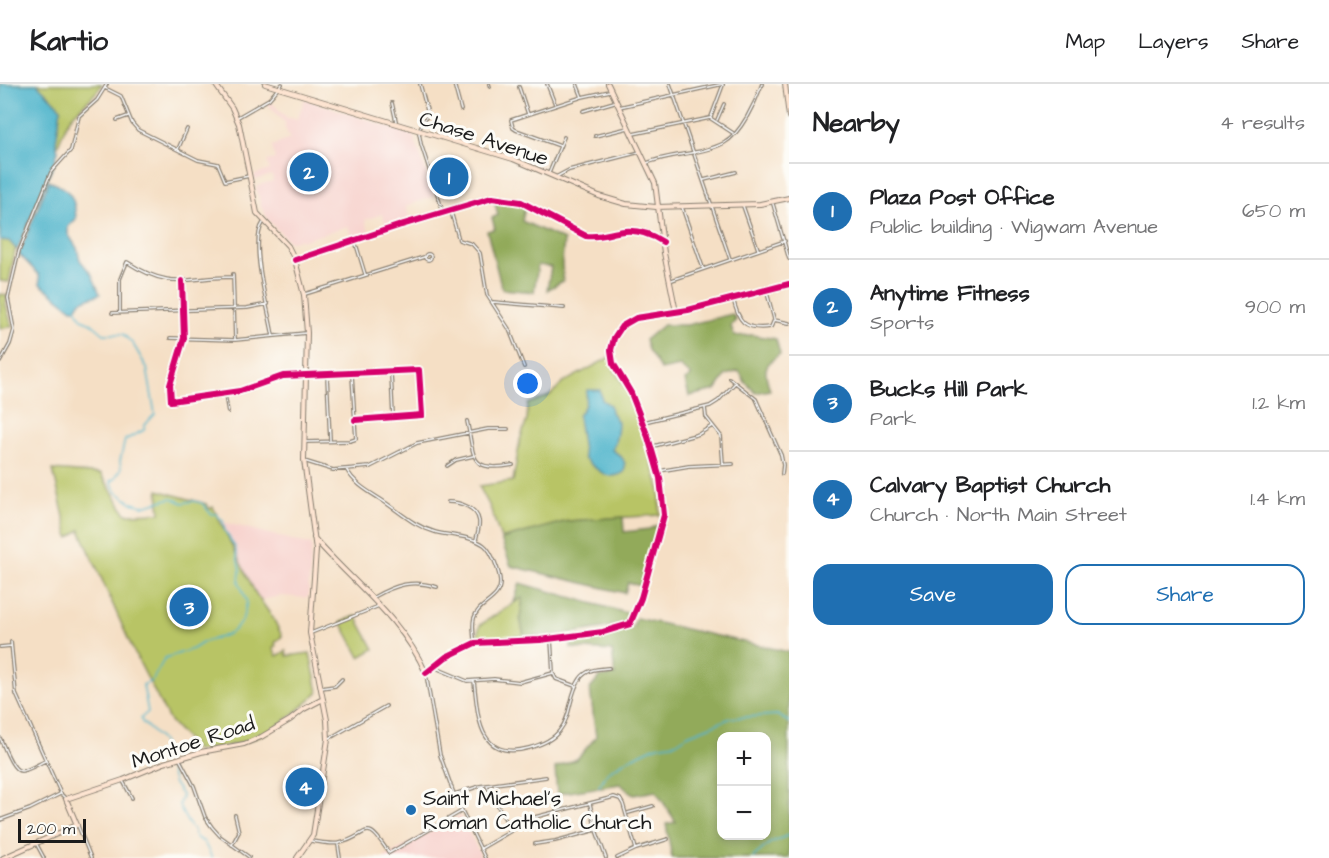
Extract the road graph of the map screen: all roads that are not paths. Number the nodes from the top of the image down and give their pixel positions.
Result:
1 (107, 84) edge
2 (215, 84) edge
3 (265, 84) edge
4 (420, 84) edge
5 (454, 84) edge
6 (547, 84) edge
7 (577, 84) edge
8 (608, 84) edge
9 (670, 84) edge
10 (723, 84) edge
11 (762, 84) edge
12 (785, 84) edge
13 (280, 86) edge
14 (519, 87) dead end
15 (105, 88) junction
16 (610, 91) junction
17 (674, 94) junction
18 (582, 97) junction
19 (615, 101) junction
20 (392, 103) dead end
21 (724, 104) dead end
22 (555, 105) junction
23 (618, 108) junction
24 (461, 110) dead end
25 (584, 111) dead end
26 (129, 115) junction
27 (528, 115) junction
28 (789, 117) edge
29 (236, 118) junction
30 (711, 118) junction
31 (117, 120) dead end
32 (716, 121) junction
33 (684, 123) junction
34 (397, 125) junction
35 (628, 128) junction
36 (187, 129) dead end
37 (419, 131) junction
38 (734, 134) junction
39 (632, 135) junction
40 (595, 136) dead end
41 (564, 137) dead end
42 (560, 146) junction
43 (177, 149) junction
44 (641, 151) junction
45 (693, 152) junction
46 (647, 163) junction
47 (736, 172) dead end
48 (549, 174) junction
49 (250, 176) junction
50 (556, 177) junction
51 (703, 180) junction
52 (789, 198) edge
53 (773, 203) junction
54 (743, 205) junction
55 (681, 206) junction
56 (712, 206) junction
57 (659, 207) junction
58 (451, 211) junction
59 (443, 213) junction
60 (264, 223) junction
61 (354, 240) junction
62 (785, 241) junction
63 (663, 242) junction
64 (758, 250) junction
65 (424, 256) dead end
66 (730, 259) junction
67 (789, 259) edge
68 (295, 260) junction
69 (703, 269) junction
70 (233, 274) dead end
71 (366, 275) junction
72 (233, 278) junction
73 (671, 280) junction
74 (182, 281) junction
75 (789, 284) edge
76 (766, 288) junction
77 (304, 294) junction
78 (733, 297) junction
79 (492, 302) junction
80 (268, 304) junction
81 (564, 308) dead end
82 (234, 309) junction
83 (184, 310) junction
84 (120, 312) junction
85 (676, 312) junction
86 (112, 313) dead end
87 (774, 320) junction
88 (789, 323) edge
89 (307, 333) junction
90 (273, 336) junction
91 (170, 338) dead end
92 (184, 338) junction
93 (236, 340) junction
94 (0, 363) edge
95 (524, 367) dead end
96 (391, 372) junction
97 (352, 373) junction
98 (306, 374) junction
99 (327, 375) junction
100 (729, 378) dead end
101 (735, 383) junction
102 (225, 394) junction
103 (705, 407) junction
104 (228, 412) dead end
105 (393, 417) junction
106 (355, 420) junction
107 (467, 421) dead end
108 (643, 423) junction
109 (712, 426) junction
110 (508, 429) dead end
111 (470, 433) junction
112 (330, 441) junction
113 (304, 442) junction
114 (651, 447) junction
115 (474, 456) junction
116 (304, 460) junction
117 (733, 464) dead end
118 (513, 465) dead end
119 (723, 465) junction
120 (447, 466) dead end
121 (346, 469) junction
122 (658, 472) junction
123 (782, 474) dead end
124 (448, 502) dead end
125 (314, 538) junction
126 (476, 541) junction
127 (437, 587) dead end
128 (373, 597) junction
129 (380, 605) junction
130 (310, 633) junction
131 (551, 638) junction
132 (11, 642) dead end
133 (474, 643) junction
134 (12, 646) junction
135 (0, 647) edge
136 (435, 667) junction
137 (609, 668) dead end
138 (426, 673) junction
139 (553, 673) junction
140 (342, 679) dead end
141 (474, 681) junction
142 (576, 686) junction
143 (321, 688) junction
144 (323, 699) junction
145 (386, 706) dead end
146 (0, 738) edge
147 (328, 739) junction
148 (180, 759) junction
149 (46, 761) junction
150 (546, 777) dead end
151 (123, 780) junction
152 (487, 785) junction
153 (61, 794) junction
154 (454, 794) junction
155 (132, 798) dead end
156 (66, 799) junction
157 (590, 803) junction
158 (653, 806) dead end
159 (462, 811) junction
160 (627, 814) junction
161 (235, 816) dead end
162 (0, 820) edge
163 (77, 825) junction
164 (511, 830) junction
165 (596, 830) junction
166 (668, 839) dead end
167 (310, 841) junction
168 (37, 844) junction
169 (338, 844) junction
170 (535, 844) dead end
171 (232, 846) junction
172 (480, 849) junction
173 (636, 849) junction
174 (249, 857) edge
175 (3, 858) edge
176 (44, 858) edge
177 (91, 858) edge
178 (297, 858) edge
179 (340, 858) edge
180 (485, 858) edge
181 (606, 858) edge
182 (617, 858) edge

1 - 15 street
2 - 29 main road
3 - 13 main road, Chase Avenue
4 - 37 street
5 - 24 street
6 - 22 street
7 - 18 street
8 - 16 main road
9 - 17 street
10 - 17 street
10 - 30 street
11 - 38 street
12 - 28 main road
13 - 29 street
13 - 34 main road, Chase Avenue
14 - 27 street
15 - 26 street
15 - 94 street
16 - 18 street
16 - 19 main road
17 - 23 street
17 - 33 street
18 - 22 street
19 - 23 main road
19 - 25 street
20 - 34 street
21 - 32 street
22 - 27 street
23 - 35 main road
26 - 31 street
26 - 43 street
27 - 42 street
29 - 49 main road
30 - 32 street
30 - 33 street
32 - 38 street
33 - 39 street
33 - 45 street
34 - 37 main road, Chase Avenue
35 - 39 main road
35 - 40 street
36 - 43 street
37 - 48 main road, Chase Avenue
37 - 59 street
38 - 45 street
39 - 44 main road
41 - 42 street
42 - 48 street
43 - 49 street
44 - 46 main road
44 - 50 street
45 - 46 street
45 - 51 street
46 - 57 main road
47 - 51 street
48 - 50 main road, Chase Avenue
49 - 60 main road
50 - 57 main road, Chase Avenue
51 - 56 street
52 - 53 main road, Chase Avenue
53 - 54 main road, Chase Avenue
53 - 62 street
54 - 56 main road, Chase Avenue
54 - 64 street
55 - 56 main road, Chase Avenue
55 - 57 main road, Chase Avenue
55 - 69 street
56 - 66 street
57 - 63 main road
58 - 59 street
58 - 63 street
58 - 79 street
59 - 61 street
60 - 68 main road
60 - 80 street
61 - 68 street
61 - 71 street
62 - 64 street
62 - 67 street
63 - 73 main road
64 - 66 street
65 - 71 street
66 - 69 street
68 - 77 main road
69 - 73 street
70 - 72 street
71 - 77 street
72 - 74 street
72 - 82 street
73 - 85 main road
74 - 83 street
74 - 84 street
75 - 76 street
76 - 78 street
76 - 87 street
77 - 89 main road
78 - 85 street
78 - 87 street
79 - 81 street
79 - 95 street
80 - 82 street
80 - 90 street
82 - 83 street
82 - 93 street
83 - 84 street
83 - 92 street
84 - 86 street
85 - 108 main road
87 - 88 street
89 - 90 street
89 - 98 main road
90 - 93 street
91 - 92 street
92 - 93 street
92 - 102 street
96 - 97 street
96 - 105 street
96 - 105 street
97 - 99 street
97 - 106 street
98 - 99 street
98 - 102 street
98 - 113 main road
99 - 112 street
100 - 101 street
101 - 103 street
101 - 123 street
102 - 104 street
103 - 108 street
103 - 109 street
105 - 106 street
106 - 112 street
107 - 111 street
108 - 114 main road
109 - 114 street
109 - 119 street
110 - 111 street
111 - 115 street
111 - 121 street
112 - 113 street
113 - 116 main road
114 - 122 main road
115 - 118 street
115 - 120 street
116 - 121 street
116 - 125 main road
117 - 119 street
119 - 122 street
121 - 126 street
122 - 131 main road
124 - 126 street
125 - 128 main road
125 - 130 main road
126 - 133 street
127 - 128 street
128 - 129 main road
129 - 130 street
129 - 138 main road
130 - 143 main road
131 - 133 main road
131 - 139 street
132 - 134 street
133 - 136 main road
134 - 135 street
134 - 149 street
136 - 138 main road
136 - 141 street
137 - 142 street
138 - 154 street
139 - 141 street
139 - 142 street
140 - 143 street
141 - 142 street
143 - 144 main road
144 - 147 main road
144 - 148 main road, Montoe Road
145 - 147 street
146 - 149 street
147 - 167 main road
148 - 151 main road, Montoe Road
148 - 171 street
149 - 153 street
150 - 152 street
151 - 155 street
151 - 156 main road, Montoe Road
152 - 154 street
152 - 164 street
153 - 156 street
153 - 162 street
154 - 159 street
156 - 163 main road
157 - 160 street
157 - 164 street
157 - 165 street
158 - 160 street
159 - 169 street
159 - 172 street
160 - 173 street
161 - 171 street
163 - 168 main road
163 - 177 street
164 - 172 street
165 - 170 street
165 - 181 street
166 - 173 street
167 - 169 street
167 - 178 main road
168 - 175 main road
168 - 176 street
169 - 179 street
171 - 174 street
172 - 180 street
173 - 182 street

